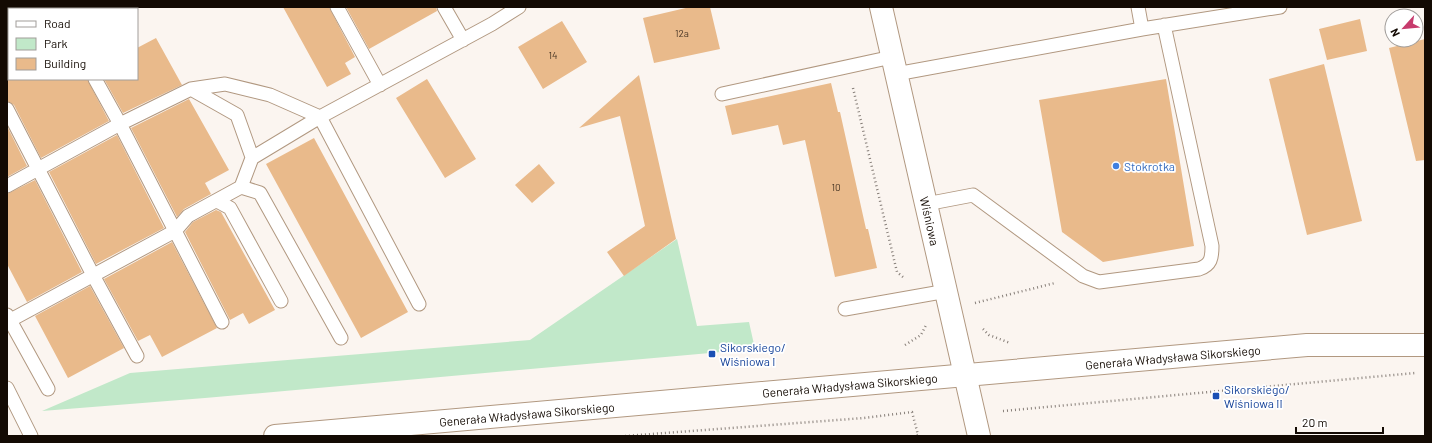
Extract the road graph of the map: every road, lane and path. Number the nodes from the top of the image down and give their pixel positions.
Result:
1 (338, 7) edge
2 (444, 7) edge
3 (519, 7) edge
4 (881, 7) edge
5 (1138, 7) edge
6 (1280, 7) edge
7 (1164, 25) junction
8 (1142, 29) junction
9 (463, 40) junction
10 (894, 65) junction
11 (848, 66) junction
12 (95, 80) edge
13 (380, 85) junction
14 (192, 89) junction
15 (722, 94) dead end
16 (7, 109) edge
17 (320, 118) junction
18 (120, 124) junction
19 (252, 157) junction
20 (38, 169) junction
21 (7, 186) edge
22 (241, 188) junction
23 (217, 201) junction
24 (926, 204) junction
25 (175, 231) junction
26 (1083, 276) junction
27 (94, 277) junction
28 (947, 292) junction
29 (920, 296) junction
30 (281, 301) dead end
31 (974, 303) dead end
32 (419, 304) dead end
33 (845, 308) dead end
34 (8, 319) edge
35 (222, 322) dead end
36 (979, 326) dead end
37 (341, 338) dead end
38 (1011, 344) dead end
39 (905, 345) dead end
40 (1425, 345) edge
41 (137, 356) dead end
42 (1417, 373) dead end
43 (966, 375) junction
44 (7, 388) edge
45 (48, 389) dead end
46 (1003, 411) dead end
47 (31, 436) edge
48 (275, 436) edge
49 (625, 436) edge
50 (914, 436) edge
51 (980, 436) edge

1 - 13 lane
2 - 9 lane
3 - 9 lane
4 - 10 street, Wiśniowa
5 - 8 lane
6 - 7 lane
7 - 8 lane
7 - 26 lane
8 - 10 lane
9 - 13 lane
10 - 11 lane
10 - 24 street, Wiśniowa
11 - 15 lane
11 - 29 path
12 - 18 lane
13 - 17 lane
14 - 17 lane
14 - 18 lane
14 - 19 lane
16 - 20 lane
17 - 19 lane
17 - 32 lane
18 - 20 lane
18 - 25 lane
19 - 22 lane
20 - 21 lane
20 - 27 lane
22 - 23 lane
22 - 37 lane
23 - 25 lane
23 - 30 lane
24 - 26 lane
24 - 28 street, Wiśniowa
25 - 27 lane
25 - 35 lane
26 - 31 path
27 - 34 lane
27 - 41 lane
28 - 29 lane
28 - 43 street, Wiśniowa
29 - 33 lane
29 - 39 path
34 - 45 lane
36 - 38 path
40 - 43 street, Generała Władysława Sikorskiego
42 - 46 path
43 - 48 street, Generała Władysława Sikorskiego
43 - 51 street, Wiśniowa
44 - 47 lane
49 - 50 path

